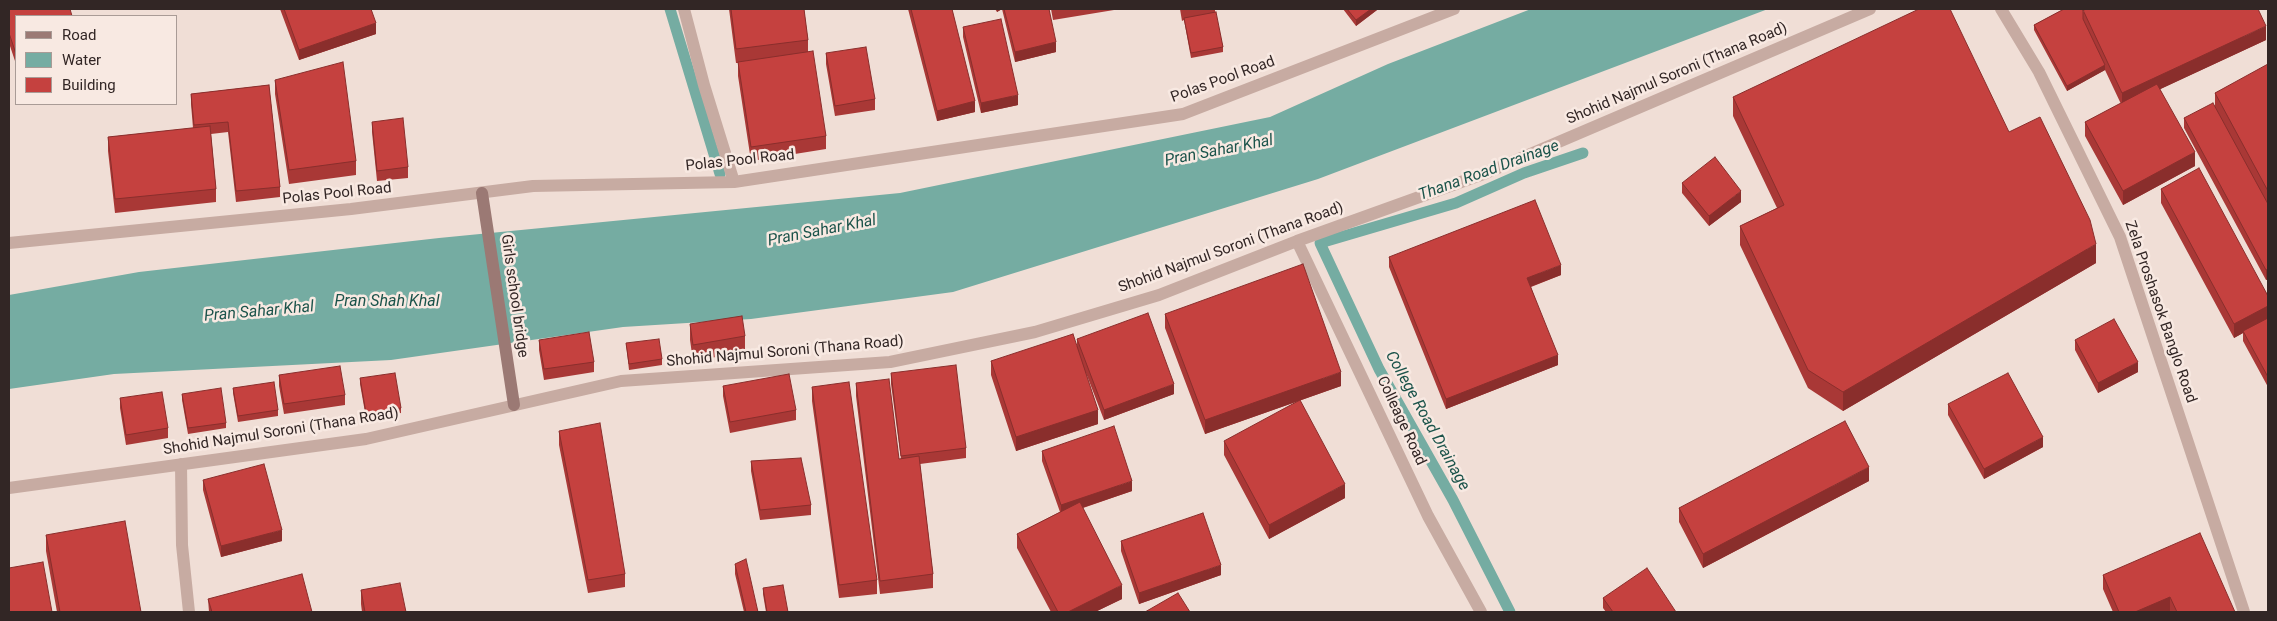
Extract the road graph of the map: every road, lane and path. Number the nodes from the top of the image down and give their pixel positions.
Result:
1 (684, 9) edge
2 (1454, 9) edge
3 (1870, 9) edge
4 (2001, 9) edge
5 (734, 182) junction
6 (482, 193) junction
7 (1297, 241) junction
8 (9, 243) edge
9 (514, 405) junction
10 (180, 464) junction
11 (9, 488) edge
12 (189, 612) edge
13 (1481, 612) edge
14 (2244, 612) edge

1 - 5 street
2 - 5 street, Polas Pool Road
3 - 7 street, Shohid Najmul Soroni (Thana Road)
4 - 14 street, Zela Proshasok Banglo Road
5 - 6 street, Polas Pool Road
6 - 8 street, Polas Pool Road
6 - 9 main road, Girls school bridge
7 - 9 street, Shohid Najmul Soroni (Thana Road)
7 - 13 street, Colleage Road
9 - 10 street, Shohid Najmul Soroni (Thana Road)
10 - 11 street, Shohid Najmul Soroni (Thana Road)
10 - 12 street

